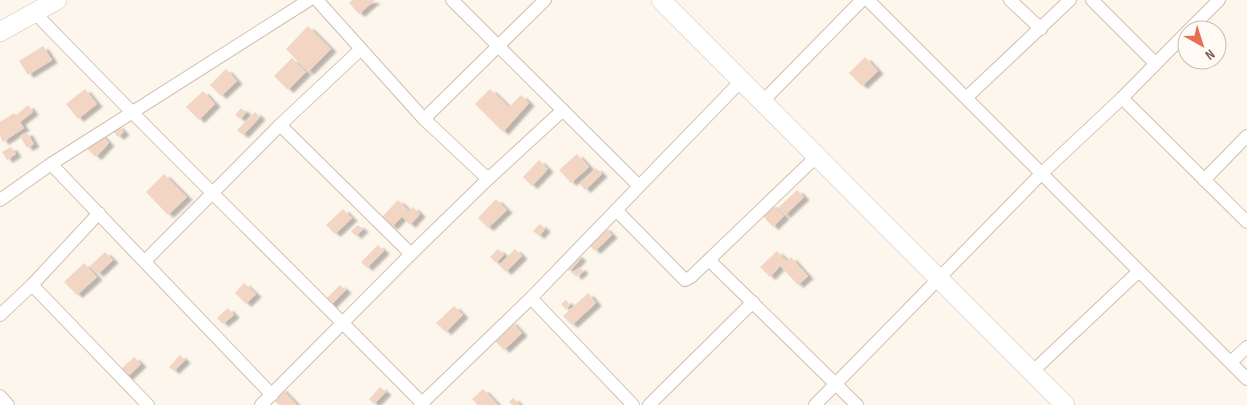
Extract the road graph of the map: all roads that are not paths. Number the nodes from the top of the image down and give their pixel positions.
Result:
1 (57, 0) edge
2 (309, 0) edge
3 (317, 0) edge
4 (452, 0) edge
5 (545, 0) edge
6 (661, 0) edge
7 (862, 0) edge
8 (868, 0) edge
9 (1010, 0) edge
10 (1070, 0) edge
11 (1092, 0) edge
12 (1219, 0) edge
13 (36, 14) junction
14 (1199, 20) edge
15 (1041, 29) junction
16 (0, 32) edge
17 (1177, 42) edge
18 (498, 46) junction
19 (361, 49) junction
20 (1155, 63) junction
21 (741, 81) junction
22 (967, 97) junction
23 (1122, 98) junction
24 (762, 102) junction
25 (563, 110) junction
26 (131, 112) junction
27 (424, 118) junction
28 (280, 125) junction
29 (1247, 136) edge
30 (817, 156) junction
31 (51, 164) junction
32 (1040, 174) junction
33 (488, 179) junction
34 (1204, 180) junction
35 (638, 186) junction
36 (214, 193) junction
37 (0, 200) edge
38 (616, 210) junction
39 (99, 213) junction
40 (1247, 222) edge
41 (411, 254) junction
42 (709, 260) junction
43 (145, 261) junction
44 (1138, 272) junction
45 (938, 278) junction
46 (32, 285) junction
47 (531, 298) junction
48 (752, 302) junction
49 (0, 315) edge
50 (344, 322) junction
51 (1247, 347) edge
52 (1230, 362) junction
53 (1032, 372) junction
54 (1247, 379) edge
55 (836, 384) junction
56 (272, 395) junction
57 (0, 396) edge
58 (422, 404) edge
59 (8, 405) edge
60 (148, 405) edge
61 (261, 405) edge
62 (632, 405) edge
63 (649, 405) edge
64 (815, 405) edge
65 (857, 405) edge
66 (1065, 405) edge

1 - 13 street
2 - 26 street
3 - 19 street
4 - 18 street
5 - 18 street
6 - 21 street
7 - 24 street
8 - 22 street
9 - 15 street
10 - 15 street
11 - 20 street
12 - 14 street
13 - 16 street
13 - 26 street
15 - 22 street
17 - 20 street
18 - 25 street
18 - 27 street
19 - 27 street
19 - 28 street
20 - 23 street
21 - 24 street
21 - 35 street
22 - 32 street
23 - 32 street
23 - 34 street
24 - 30 street
25 - 33 street
25 - 35 street
26 - 31 street
26 - 36 street
27 - 33 street
28 - 36 street
28 - 41 street
29 - 34 street
30 - 42 street
30 - 45 street
31 - 37 street
31 - 39 street
32 - 44 street
32 - 45 street
33 - 41 street
34 - 40 street
35 - 38 street
36 - 43 street
36 - 50 street
38 - 42 street
38 - 47 street
39 - 43 street
39 - 46 street
41 - 50 street
42 - 48 street
43 - 56 street
44 - 52 street
44 - 53 street
45 - 53 street
45 - 55 street
46 - 49 street
46 - 60 street
47 - 58 street
47 - 62 street
48 - 55 street
48 - 63 street
50 - 56 street
50 - 58 street
51 - 52 street
52 - 54 street
53 - 66 street
55 - 64 street
55 - 65 street
56 - 61 street
57 - 59 street

